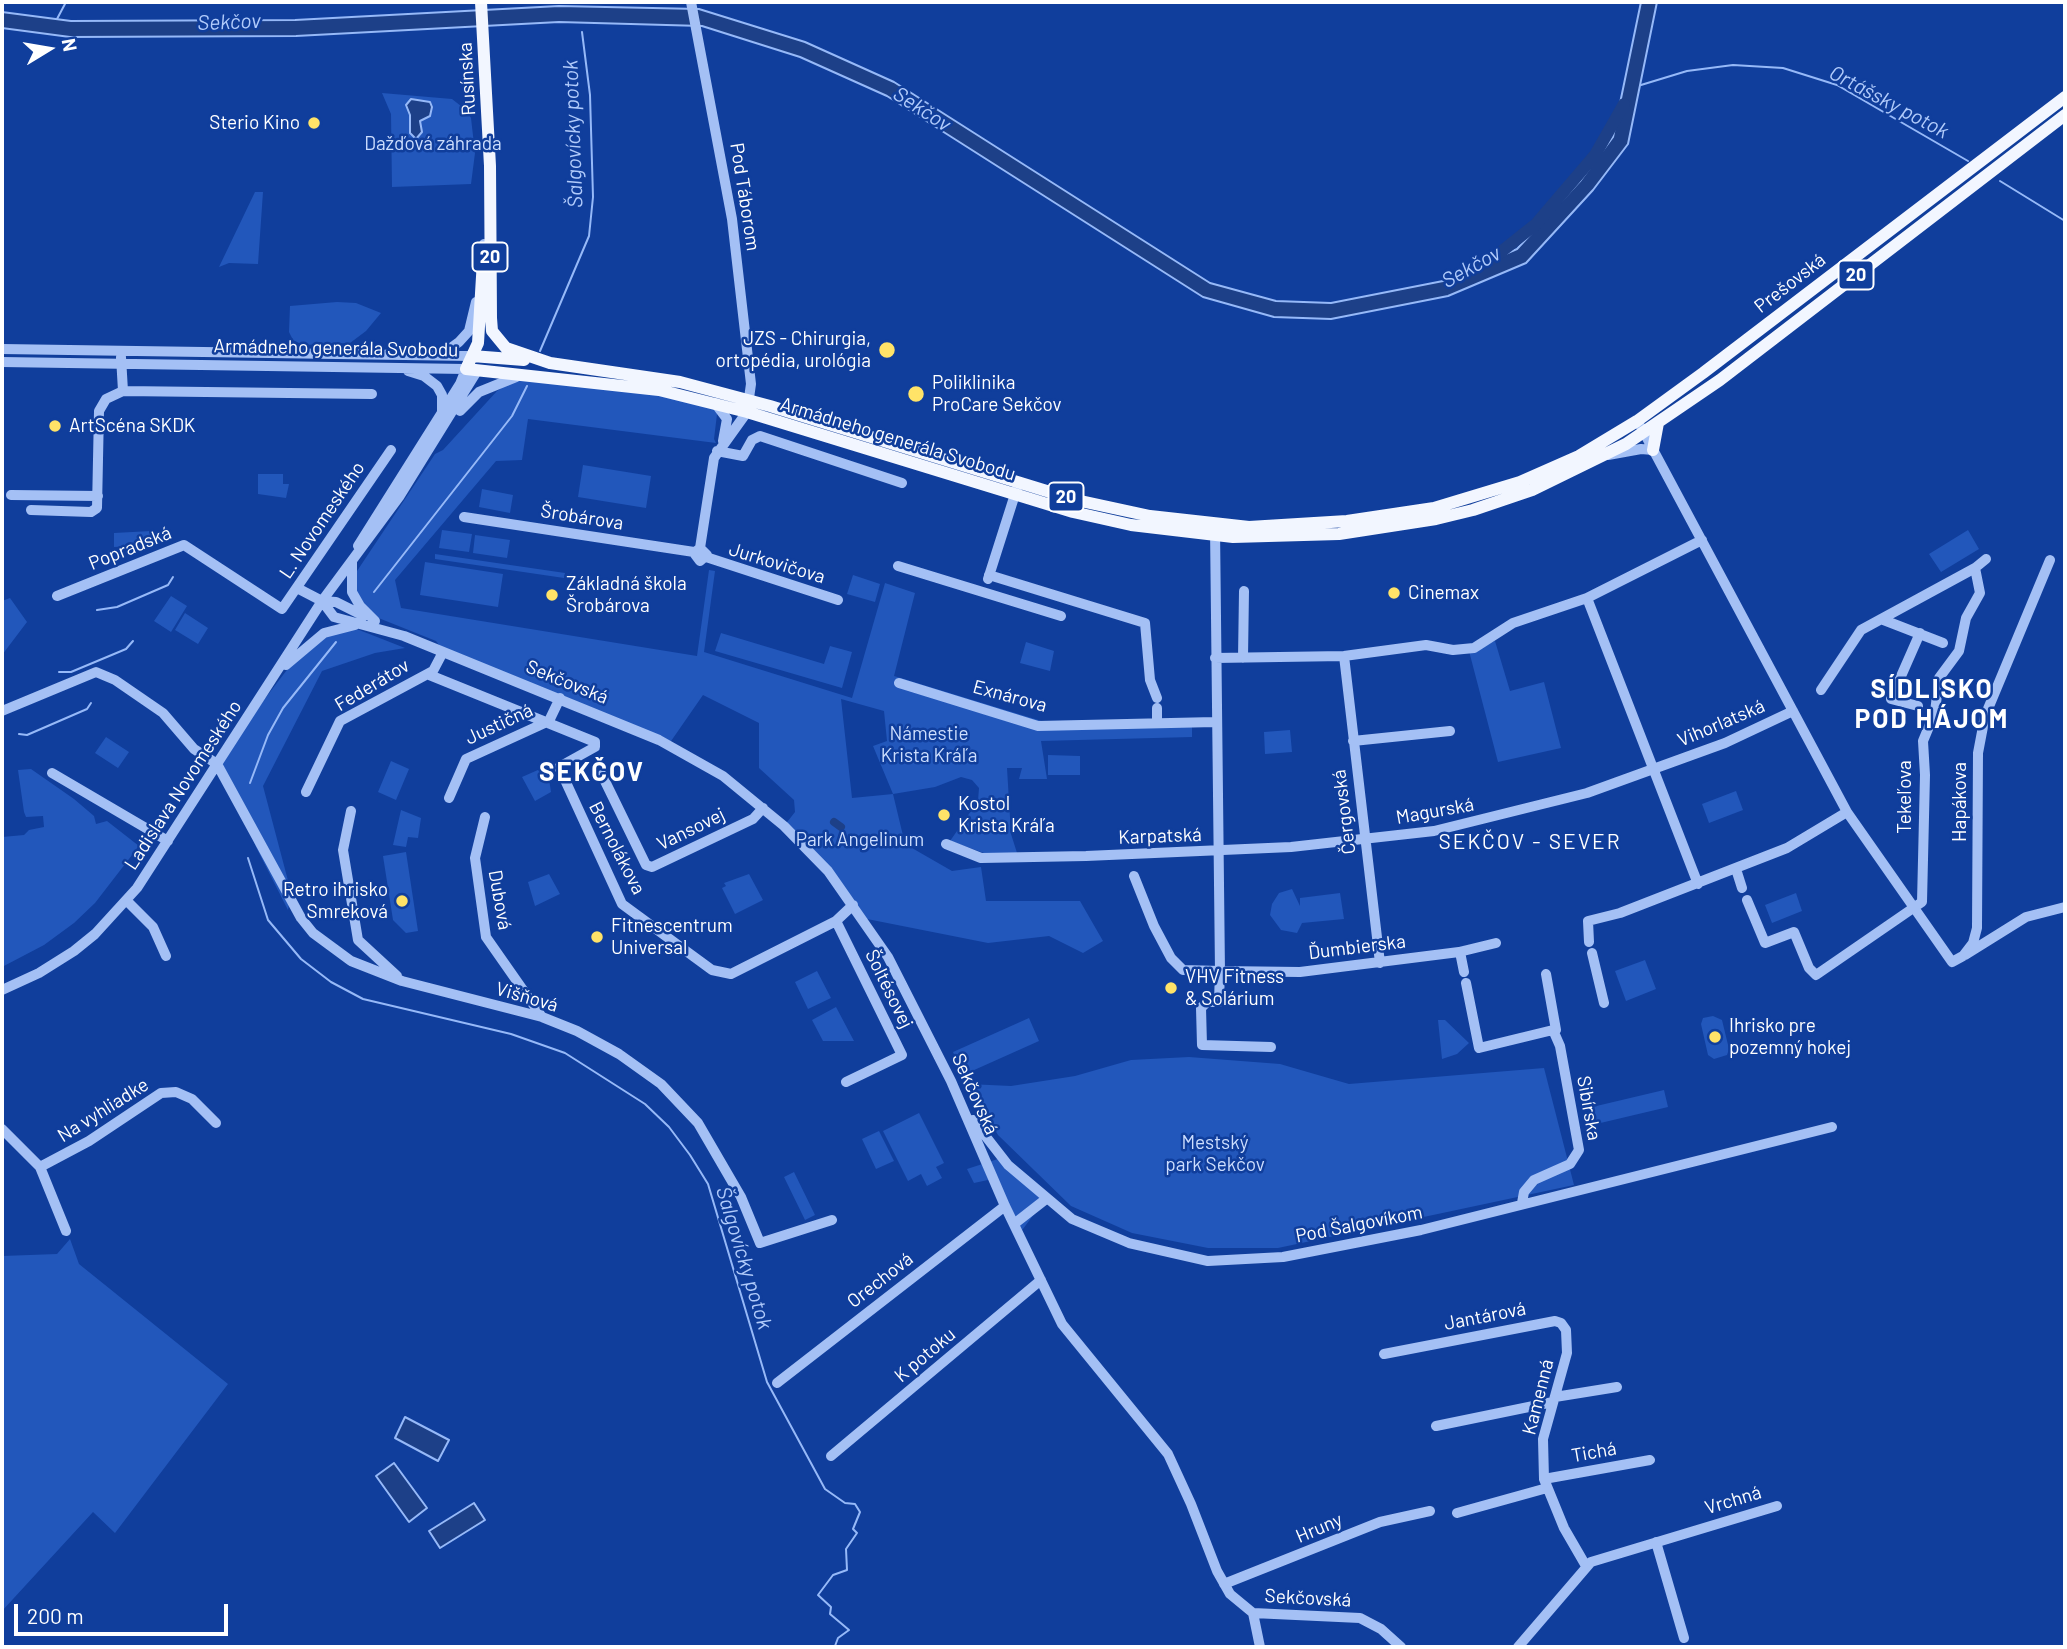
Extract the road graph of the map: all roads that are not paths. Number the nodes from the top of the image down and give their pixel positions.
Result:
1 (481, 2) edge
2 (691, 2) edge
3 (2065, 97) edge
4 (2065, 115) edge
5 (489, 196) junction
6 (484, 244) junction
7 (491, 318) junction
8 (2, 349) edge
9 (121, 351) junction
10 (441, 355) junction
11 (477, 357) junction
12 (2, 362) edge
13 (550, 363) junction
14 (121, 364) junction
15 (398, 367) junction
16 (472, 370) junction
17 (528, 374) junction
18 (123, 391) junction
19 (372, 394) dead end
20 (715, 403) junction
21 (748, 406) junction
22 (442, 414) junction
23 (1637, 421) junction
24 (1659, 423) junction
25 (1643, 433) junction
26 (719, 448) junction
27 (430, 449) junction
28 (391, 450) dead end
29 (1653, 450) junction
30 (1605, 455) junction
31 (902, 483) dead end
32 (1017, 489) junction
33 (11, 495) dead end
34 (98, 496) junction
35 (32, 510) dead end
36 (464, 517) dead end
37 (1215, 530) junction
38 (1200, 535) junction
39 (1233, 537) junction
40 (1702, 540) junction
41 (700, 553) junction
42 (1214, 555) junction
43 (353, 558) junction
44 (1986, 559) dead end
45 (2050, 560) dead end
46 (898, 566) dead end
47 (1975, 568) junction
48 (989, 575) junction
49 (298, 588) junction
50 (1244, 591) dead end
51 (984, 592) junction
52 (57, 596) dead end
53 (1587, 598) junction
54 (838, 600) dead end
55 (322, 601) junction
56 (282, 609) joint
57 (1061, 616) dead end
58 (1881, 619) junction
59 (378, 622) junction
60 (359, 624) junction
61 (1920, 633) junction
62 (404, 636) junction
63 (1943, 643) dead end
64 (443, 652) junction
65 (1344, 656) junction
66 (1215, 658) junction
67 (1243, 658) junction
68 (427, 674) junction
69 (899, 683) dead end
70 (269, 686) junction
71 (1821, 690) dead end
72 (560, 698) junction
73 (1918, 706) dead end
74 (2, 711) edge
75 (1793, 711) junction
76 (549, 721) junction
77 (1216, 722) junction
78 (1157, 723) junction
79 (1450, 731) dead end
80 (1353, 741) junction
81 (569, 760) joint
82 (217, 764) junction
83 (1653, 770) junction
84 (52, 773) dead end
85 (602, 775) dead end
86 (306, 792) dead end
87 (449, 799) dead end
88 (763, 808) junction
89 (351, 811) dead end
90 (1847, 812) junction
91 (485, 817) dead end
92 (1365, 840) junction
93 (168, 841) junction
94 (946, 844) dead end
95 (1217, 852) junction
96 (1736, 869) junction
97 (1134, 876) dead end
98 (1698, 884) junction
99 (1742, 888) dead end
100 (1747, 900) dead end
101 (127, 901) junction
102 (853, 905) junction
103 (2065, 907) edge
104 (1913, 909) junction
105 (836, 921) junction
106 (358, 940) junction
107 (1496, 943) dead end
108 (1460, 952) junction
109 (1963, 956) junction
110 (166, 957) dead end
111 (346, 957) junction
112 (1380, 963) junction
113 (1220, 971) junction
114 (1546, 975) dead end
115 (402, 981) junction
116 (2, 990) edge
117 (1604, 1003) dead end
118 (542, 1017) junction
119 (1556, 1030) junction
120 (1271, 1047) dead end
121 (846, 1082) dead end
122 (951, 1082) junction
123 (216, 1123) dead end
124 (1832, 1127) dead end
125 (2, 1129) edge
126 (40, 1167) junction
127 (1046, 1199) junction
128 (1522, 1203) junction
129 (1005, 1206) junction
130 (832, 1220) dead end
131 (1014, 1224) junction
132 (66, 1231) dead end
133 (1041, 1280) junction
134 (1567, 1353) joint
135 (1384, 1354) dead end
136 (777, 1383) dead end
137 (1618, 1387) dead end
138 (1554, 1399) junction
139 (1436, 1426) dead end
140 (831, 1456) dead end
141 (1650, 1460) dead end
142 (1546, 1483) junction
143 (1777, 1506) dead end
144 (1430, 1511) dead end
145 (1457, 1513) dead end
146 (1656, 1542) junction
147 (1586, 1566) junction
148 (1224, 1584) junction
149 (1253, 1613) junction
150 (1684, 1638) dead end
151 (1260, 1647) edge
152 (1401, 1647) edge
153 (1518, 1647) edge

1 - 5 main road, Rusínska / 20
2 - 21 street, Pod Táborom
3 - 23 main road, Prešovská / 20
4 - 24 main road, Prešovská / 20
5 - 6 main road, Rusínska / 20
5 - 7 main road, Rusínska / 20
6 - 10 street
6 - 11 main road, Rusínska / 20
7 - 11 main road
7 - 13 main road, Armádneho generála Svobodu / 20
8 - 9 street, Armádneho generála Svobodu
9 - 10 street, Armádneho generála Svobodu
9 - 14 street
10 - 11 street, Armádneho generála Svobodu
11 - 13 main road
11 - 16 main road
12 - 14 street, Armádneho generála Svobodu
13 - 21 main road, Armádneho generála Svobodu / 20
14 - 15 street, Armádneho generála Svobodu
14 - 18 street
15 - 16 street, Armádneho generála Svobodu
15 - 22 street
16 - 17 main road, Armádneho generála Svobodu / 20
16 - 22 street, Ladislava Novomeského
16 - 27 street, Ladislava Novomeského
17 - 20 main road, Armádneho generála Svobodu / 20
17 - 27 street
18 - 19 street
18 - 34 street
20 - 21 main road, Armádneho generála Svobodu / 20
20 - 26 street
21 - 26 street, Jurkovičova
21 - 32 main road, Armádneho generála Svobodu / 20
22 - 43 street, Ladislava Novomeského
23 - 25 street, Vihorlatská
23 - 37 main road, Armádneho generála Svobodu / 20
24 - 25 main road, Prešovská / 20
24 - 29 main road
25 - 29 street, Vihorlatská
25 - 30 main road, Armádneho generála Svobodu / 20
26 - 31 street
26 - 41 street, Jurkovičova
27 - 43 street, Ladislava Novomeského
28 - 49 street, L. Novomeského
29 - 30 street
29 - 40 street, Vihorlatská
30 - 39 main road, Armádneho generála Svobodu / 20
32 - 37 main road, Armádneho generála Svobodu / 20
32 - 38 main road, Armádneho generála Svobodu / 20
32 - 48 street
33 - 34 street
34 - 35 street
36 - 41 street, Šrobárova
37 - 38 main road, Armádneho generála Svobodu / 20
37 - 39 main road, Armádneho generála Svobodu / 20
37 - 42 street
38 - 42 street
39 - 42 street
40 - 53 street
40 - 75 street, Vihorlatská
41 - 54 street, Jurkovičova
42 - 66 street
43 - 55 street, Ladislava Novomeského
43 - 59 street, Sekčovská
44 - 47 street
45 - 109 street, Hapákova
46 - 51 street
47 - 58 street
47 - 104 street, Tekeľova
48 - 51 street
48 - 78 street
49 - 55 street
49 - 56 street, L. Novomeského
50 - 67 street
51 - 57 street
52 - 56 street, Popradská
53 - 65 street
53 - 83 street
55 - 59 street, Sekčovská
55 - 60 street, Sekčovská
55 - 70 street, Ladislava Novomeského
58 - 61 street
58 - 71 street
59 - 62 street, Sekčovská
60 - 62 street, Sekčovská
60 - 70 street
61 - 63 street
61 - 73 street
62 - 64 street, Sekčovská
64 - 68 street, Federátov
64 - 72 street, Sekčovská
65 - 67 street
65 - 80 street, Čergovská
66 - 67 street
66 - 77 street
68 - 76 street
68 - 86 street, Federátov
69 - 78 street, Exnárova
70 - 82 street, Ladislava Novomeského
72 - 76 street, Justičná
72 - 88 street, Sekčovská
74 - 82 street
75 - 83 street, Vihorlatská
75 - 90 street
76 - 81 street, Justičná
76 - 87 street, Justičná
77 - 78 street, Exnárova
77 - 95 street, Karpatská
79 - 80 street, Čergovská
80 - 92 street, Čergovská
81 - 105 street, Bernolákova
82 - 93 street, Ladislava Novomeského
82 - 111 street, Višňová
83 - 92 street, Magurská
83 - 98 street
84 - 93 street
85 - 88 street, Vansovej
88 - 102 street, Sekčovská
89 - 106 street
90 - 96 street
90 - 104 street
91 - 118 street, Dubová
92 - 95 street, Magurská
92 - 112 street, Čergovská
93 - 101 street, Ladislava Novomeského
94 - 95 street, Karpatská
95 - 113 street
96 - 98 street
96 - 99 street
97 - 113 street, Ďumbierska
98 - 117 street
100 - 104 street
101 - 110 street
101 - 116 street, Ladislava Novomeského
102 - 105 street
102 - 122 street, Sekčovská
103 - 109 street
104 - 109 street
105 - 121 street, Šoltésovej
106 - 111 street
106 - 115 street
107 - 108 street, Ďumbierska
108 - 112 street, Ďumbierska
108 - 119 street
111 - 115 street, Višňová
112 - 113 street, Ďumbierska
113 - 120 street
114 - 119 street, Sibírska
115 - 118 street, Višňová
118 - 130 street, Višňová
119 - 128 street, Sibírska
122 - 127 street, Pod Šalgovíkom
122 - 129 street, Sekčovská
123 - 126 street, Na vyhliadke
124 - 128 street, Pod Šalgovíkom
125 - 126 street
126 - 132 street
127 - 128 street, Pod Šalgovíkom
127 - 131 street
129 - 131 street, Sekčovská
129 - 136 street, Orechová
131 - 133 street, Sekčovská
133 - 140 street, K potoku
133 - 148 street, Sekčovská
134 - 135 street, Jantárová
134 - 138 street, Kamenná
137 - 138 street
138 - 139 street
138 - 142 street, Kamenná
141 - 142 street, Tichá
142 - 145 street, Tichá
142 - 147 street, Kamenná
143 - 146 street, Vrchná
144 - 148 street, Hruny
146 - 147 street
146 - 150 street
147 - 153 street
148 - 149 street, Sekčovská
149 - 151 street
149 - 152 street, Sekčovská

